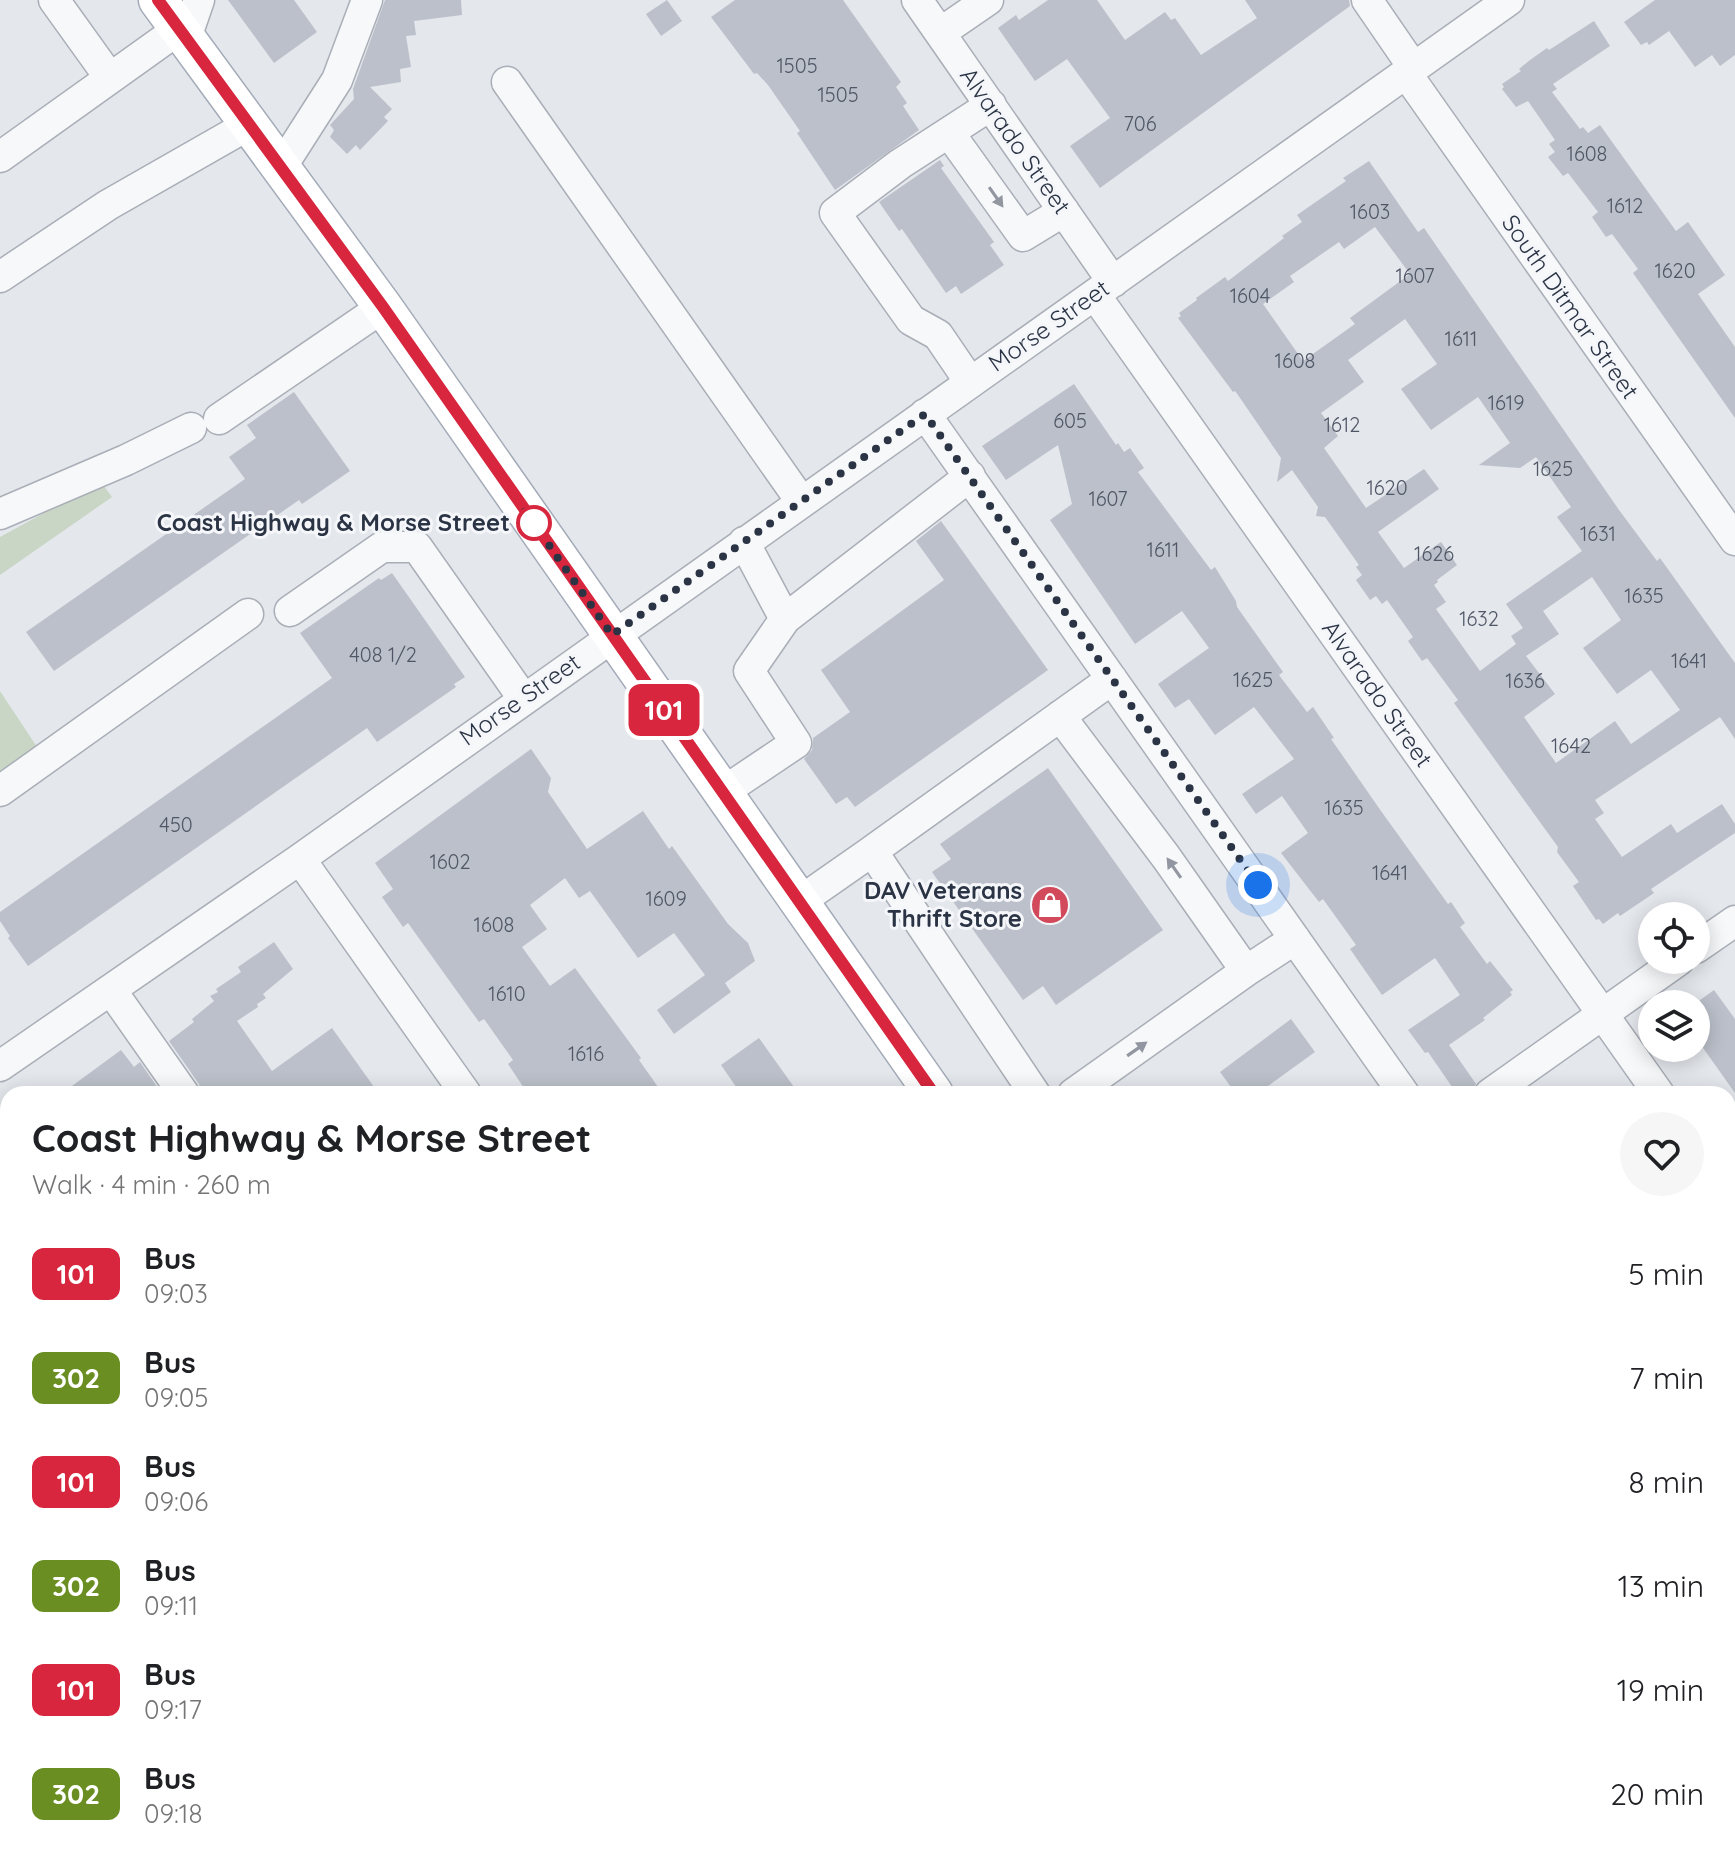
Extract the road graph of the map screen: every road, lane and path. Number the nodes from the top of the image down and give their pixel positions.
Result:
1 (54, 0) edge
2 (367, 0) edge
3 (917, 0) edge
4 (988, 0) edge
5 (1367, 0) edge
6 (1509, 0) edge
7 (181, 17) edge
8 (940, 33) junction
9 (1409, 70) junction
10 (110, 78) junction
11 (507, 82) dead end
12 (991, 105) junction
13 (250, 124) junction
14 (950, 134) junction
15 (0, 157) edge
16 (282, 166) junction
17 (1064, 211) junction
18 (0, 277) edge
19 (1104, 288) junction
20 (383, 307) junction
21 (970, 382) junction
22 (925, 414) junction
23 (970, 476) junction
24 (801, 501) junction
25 (0, 514) edge
26 (1735, 540) edge
27 (744, 542) junction
28 (290, 611) dead end
29 (248, 614) dead end
30 (785, 619) junction
31 (612, 635) junction
32 (1112, 679) junction
33 (523, 698) junction
34 (1060, 716) junction
35 (0, 791) edge
36 (723, 792) junction
37 (872, 851) junction
38 (300, 859) junction
39 (799, 902) junction
40 (1735, 921) edge
41 (1710, 938) edge
42 (1295, 939) junction
43 (1246, 971) junction
44 (1659, 974) edge
45 (111, 990) junction
46 (1603, 1014) junction
47 (0, 1066) edge
48 (178, 1086) edge
49 (460, 1086) edge
50 (928, 1086) edge
51 (1030, 1086) edge
52 (1084, 1086) edge
53 (1398, 1086) edge
54 (1501, 1086) edge
55 (1653, 1086) edge

1 - 10 street
2 - 16 street
3 - 8 street, Alvarado Street
4 - 8 street
5 - 9 street, South Ditmar Street
6 - 9 street, Morse Street
7 - 10 street
7 - 13 main road
8 - 12 street, Alvarado Street
9 - 19 street, Morse Street
9 - 26 street, South Ditmar Street
10 - 15 street
11 - 24 street
12 - 14 street
12 - 17 street, Alvarado Street
13 - 16 main road
13 - 18 street
14 -> 17 street
14 - 21 street
16 - 20 main road
17 - 19 street, Alvarado Street
19 - 21 street, Morse Street
19 - 46 street, Alvarado Street
20 - 25 street
20 - 31 main road
21 - 22 street, Morse Street
22 - 23 street
22 - 24 street, Morse Street
23 - 30 street
23 - 32 street
24 - 27 street, Morse Street
27 - 30 street
27 - 31 street, Morse Street
28 - 33 street
29 - 35 street
30 - 36 street
31 - 33 street, Morse Street
31 - 36 main road
32 - 34 street
32 - 42 street
33 - 38 street, Morse Street
34 - 37 street
43 -> 34 street
36 - 39 main road
37 - 39 street
37 - 51 street
38 - 45 street, Morse Street
38 - 49 street
39 - 50 main road
40 - 41 street
42 - 43 street
42 - 53 street
52 -> 43 street
44 - 46 street
45 - 47 street, Morse Street
45 - 48 street
46 - 54 street
46 - 55 street, Alvarado Street

